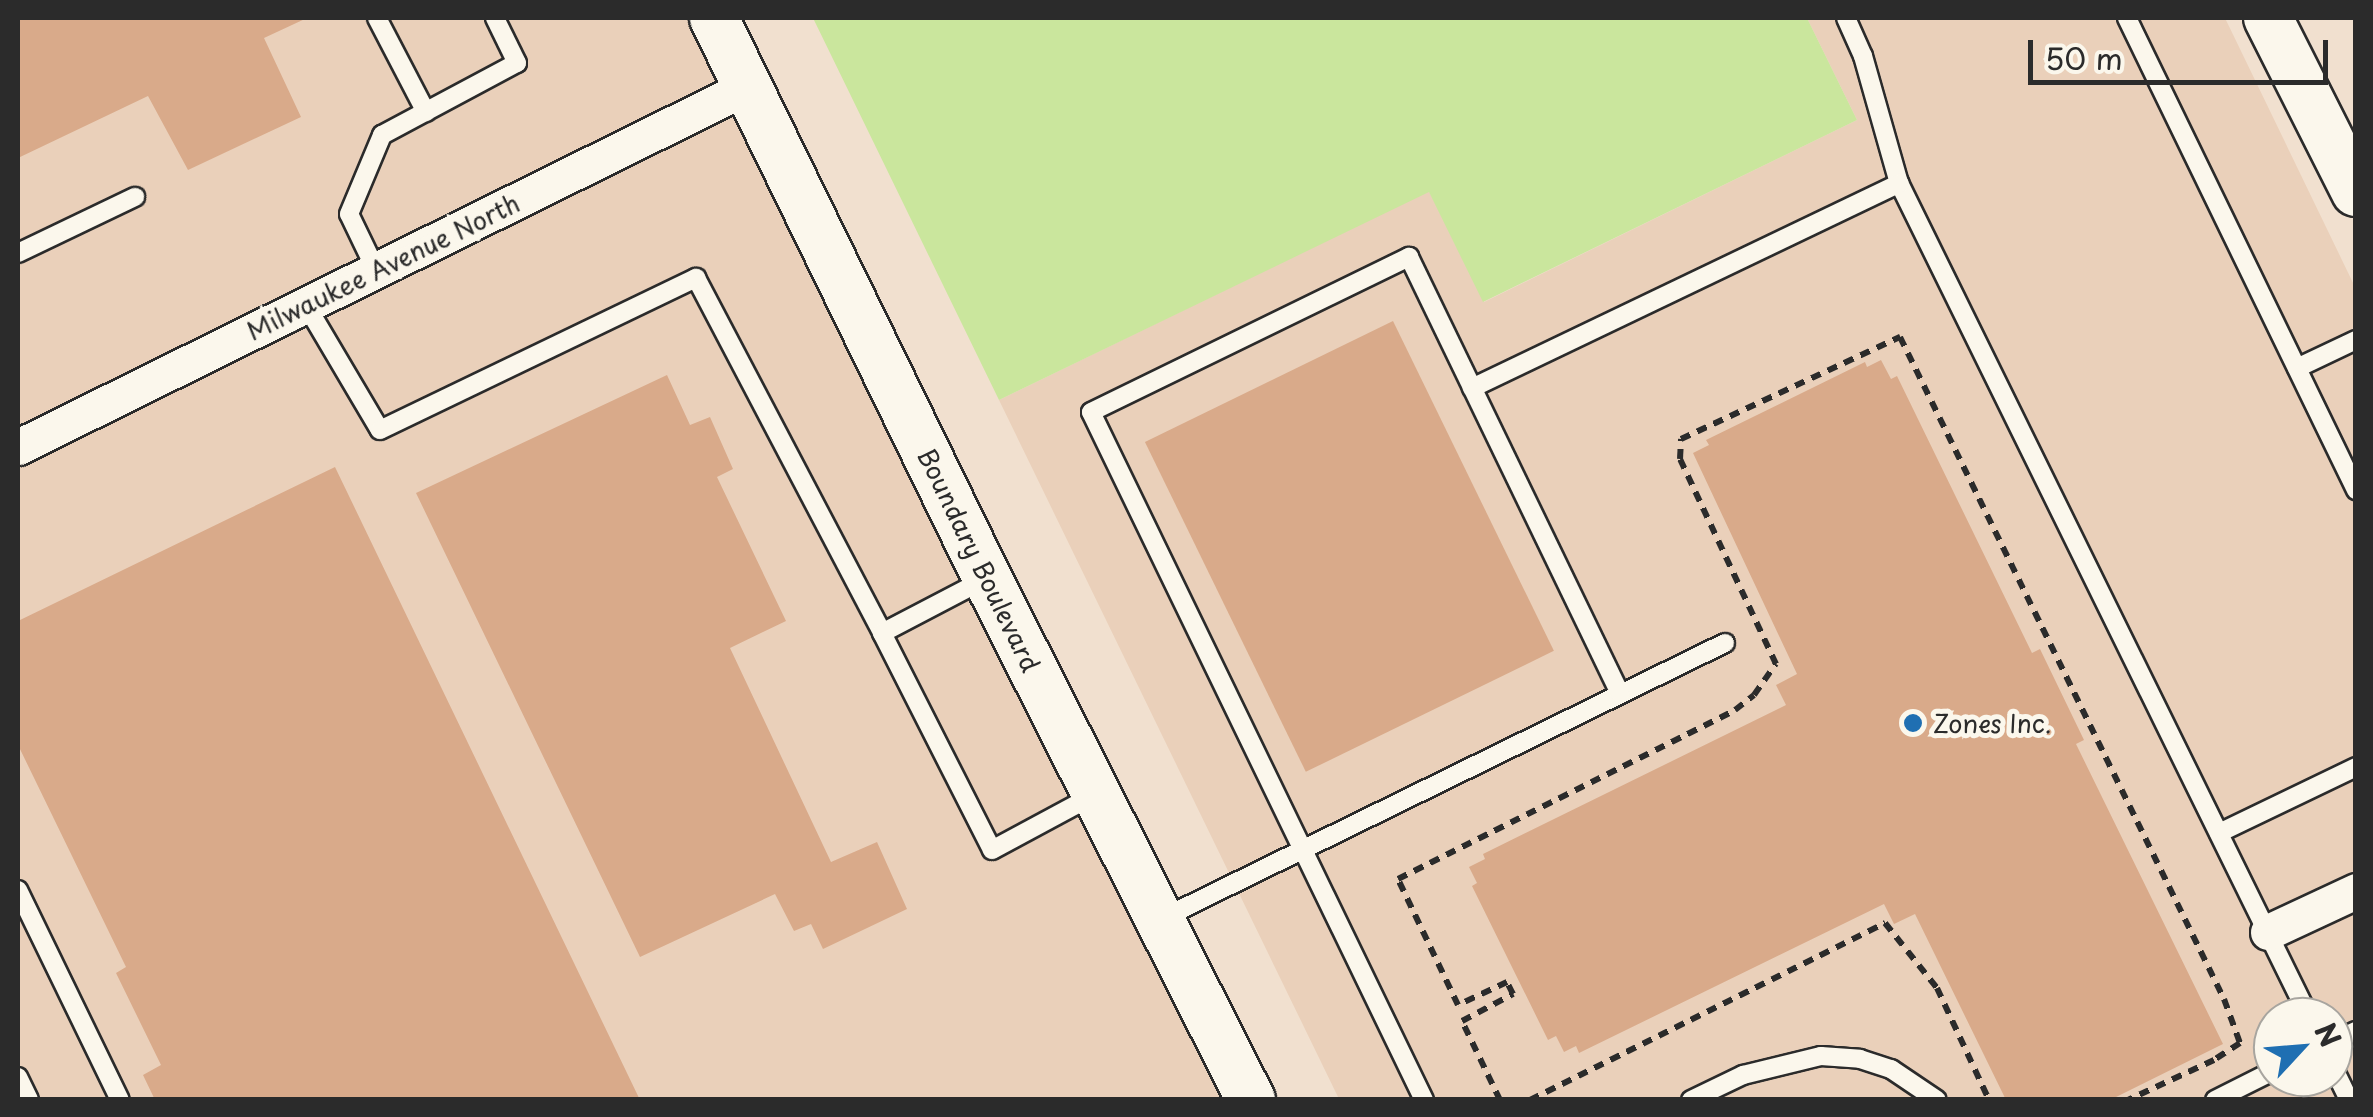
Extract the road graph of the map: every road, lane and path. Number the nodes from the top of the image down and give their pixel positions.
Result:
1 (377, 18) edge
2 (495, 18) edge
3 (714, 18) edge
4 (1846, 18) edge
5 (2127, 18) edge
6 (2268, 18) edge
7 (749, 86) junction
8 (426, 112) junction
9 (1899, 183) junction
10 (2356, 192) edge
11 (135, 196) dead end
12 (18, 253) edge
13 (376, 270) junction
14 (306, 305) junction
15 (2356, 340) edge
16 (2297, 368) junction
17 (1472, 388) junction
18 (18, 447) edge
19 (2356, 490) edge
20 (987, 578) junction
21 (882, 633) junction
22 (1725, 644) dead end
23 (1620, 694) junction
24 (2356, 767) edge
25 (1097, 794) junction
26 (2219, 833) junction
27 (1303, 849) junction
28 (18, 890) edge
29 (2356, 891) edge
30 (1161, 918) junction
31 (2268, 932) junction
32 (2299, 997) edge
33 (18, 1077) edge
34 (2253, 1081) edge
35 (29, 1100) edge
36 (120, 1100) edge
37 (1251, 1100) edge
38 (1424, 1100) edge
39 (1500, 1100) edge
40 (1530, 1100) edge
41 (1691, 1100) edge
42 (1937, 1100) edge
43 (1989, 1100) edge
44 (2128, 1100) edge
45 (2215, 1100) edge

1 - 8 lane
2 - 8 lane
3 - 7 street, Boundary Boulevard
4 - 9 lane
5 - 16 lane
6 - 10 street
7 - 13 street, Milwaukee Avenue North
7 - 20 street, Boundary Boulevard
8 - 13 lane
9 - 17 lane
9 - 26 lane
11 - 12 lane
13 - 14 street, Milwaukee Avenue North
14 - 18 street, Milwaukee Avenue North
14 - 21 lane
15 - 16 lane
16 - 19 lane
17 - 23 lane
17 - 27 lane
20 - 21 lane
20 - 25 street, Boundary Boulevard
21 - 25 lane
22 - 23 lane
23 - 27 lane
24 - 26 lane
25 - 30 street, Boundary Boulevard
26 - 31 lane
27 - 30 lane
27 - 38 lane
28 - 36 lane
29 - 31 street
30 - 37 street, Boundary Boulevard
31 - 32 lane
33 - 35 lane
34 - 45 lane
39 - 44 path
40 - 43 path
41 - 42 lane

